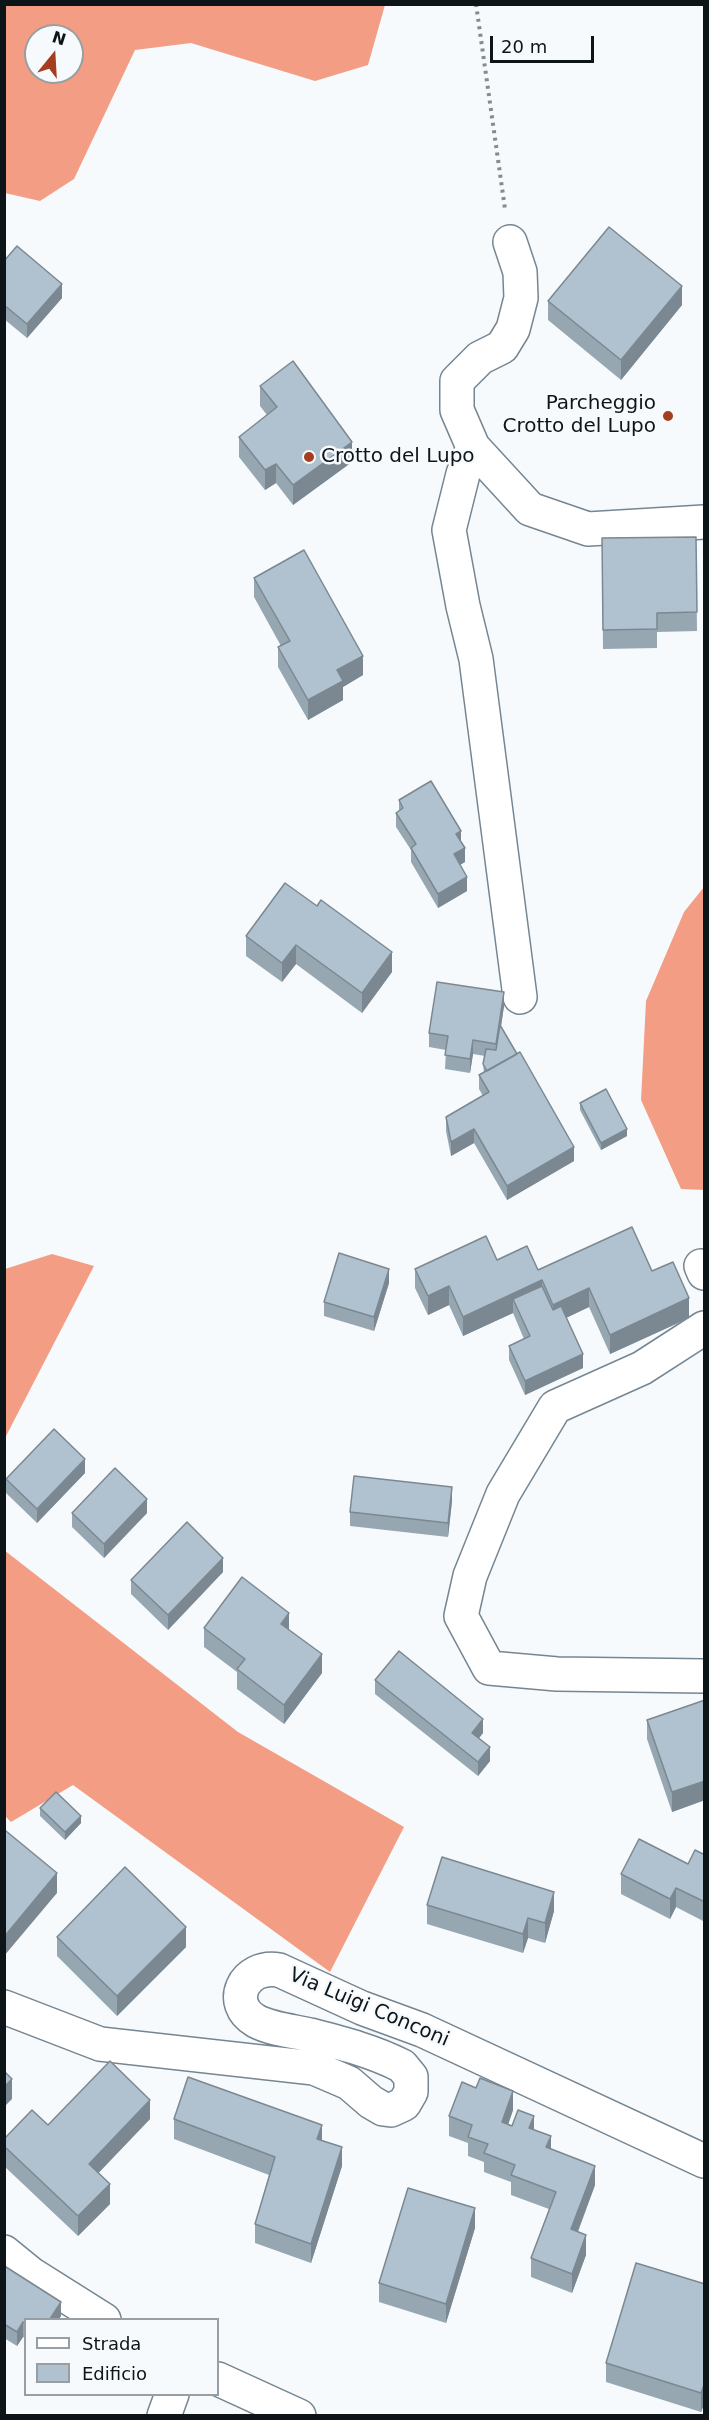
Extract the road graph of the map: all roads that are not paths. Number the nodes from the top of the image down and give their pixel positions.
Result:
1 (510, 242) road end
2 (473, 447) junction
3 (705, 522) edge
4 (520, 997) dead end
5 (705, 1328) edge
6 (705, 1676) edge
7 (4, 2007) edge
8 (705, 2161) edge
9 (4, 2252) edge
10 (102, 2318) edge
11 (219, 2379) edge
12 (171, 2396) edge
13 (164, 2415) edge
14 (299, 2415) edge

1 - 2 street
2 - 3 street
2 - 4 street
5 - 6 street
7 - 8 street, Via Luigi Conconi
9 - 10 street
11 - 14 street
12 - 13 street

